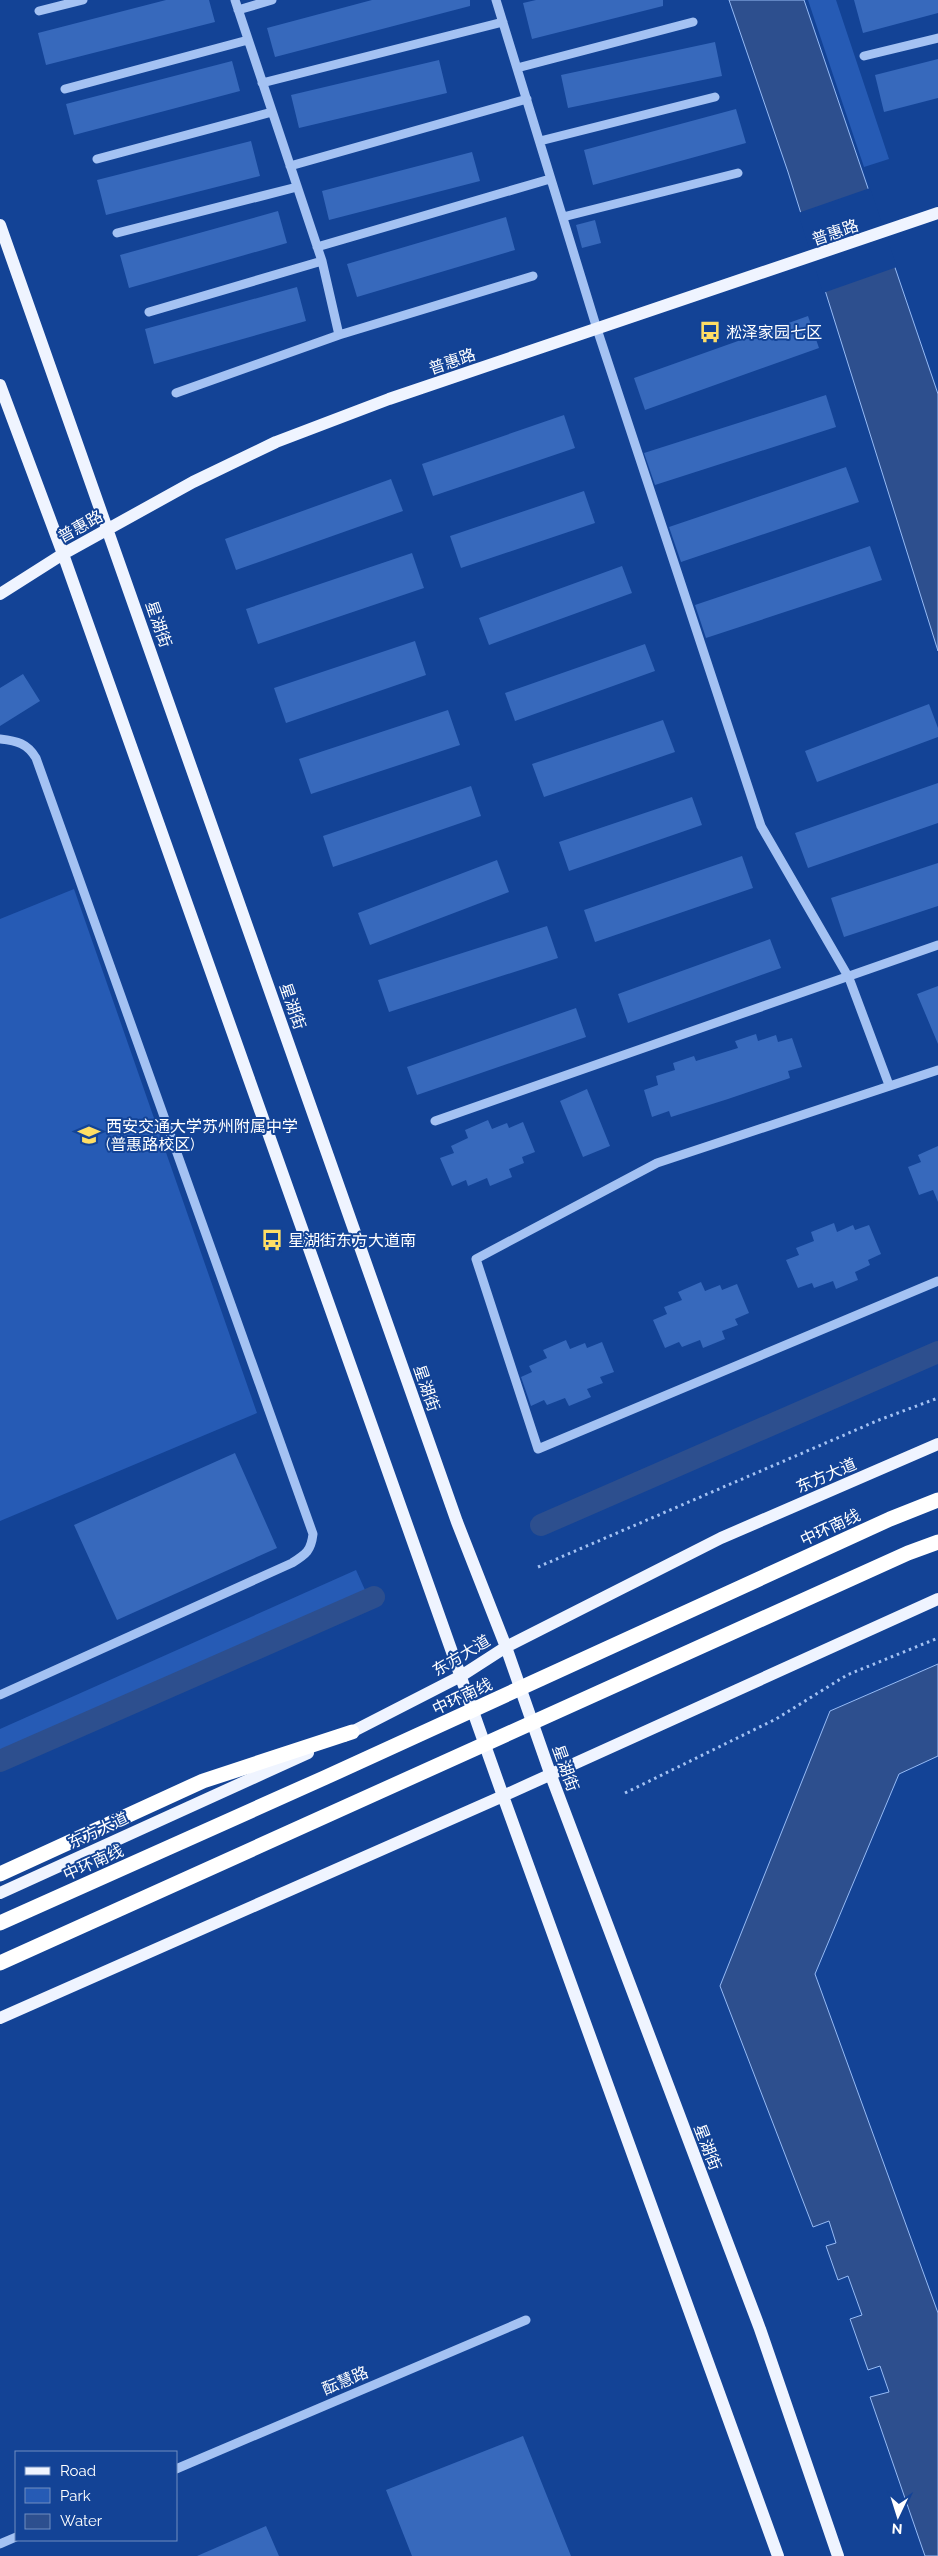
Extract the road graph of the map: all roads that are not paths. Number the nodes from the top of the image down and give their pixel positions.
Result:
1 (84, 0) edge
2 (235, 0) edge
3 (272, 0) edge
4 (496, 0) edge
5 (238, 10) junction
6 (39, 11) dead end
7 (503, 22) junction
8 (692, 22) dead end
9 (938, 38) edge
10 (248, 40) junction
11 (864, 56) dead end
12 (517, 68) junction
13 (262, 83) junction
14 (65, 89) dead end
15 (715, 97) dead end
16 (527, 99) junction
17 (272, 112) junction
18 (540, 141) junction
19 (97, 159) dead end
20 (290, 166) junction
21 (738, 173) dead end
22 (550, 178) junction
23 (296, 187) junction
24 (938, 213) edge
25 (563, 217) junction
26 (0, 226) edge
27 (117, 233) dead end
28 (317, 247) junction
29 (322, 261) junction
30 (532, 276) dead end
31 (149, 312) dead end
32 (597, 329) junction
33 (339, 335) junction
34 (0, 385) edge
35 (176, 393) dead end
36 (109, 529) junction
37 (63, 554) junction
38 (0, 594) edge
39 (0, 739) edge
40 (938, 945) edge
41 (850, 978) junction
42 (938, 1070) edge
43 (889, 1085) junction
44 (435, 1121) dead end
45 (938, 1281) edge
46 (938, 1444) edge
47 (938, 1500) edge
48 (938, 1542) edge
49 (938, 1598) edge
50 (506, 1647) junction
51 (461, 1676) junction
52 (0, 1695) edge
53 (352, 1732) junction
54 (550, 1773) junction
55 (503, 1796) junction
56 (0, 1874) edge
57 (0, 1893) edge
58 (0, 1923) edge
59 (0, 1963) edge
60 (0, 2018) edge
61 (526, 2320) dead end
62 (178, 2468) edge
63 (15, 2537) edge
64 (0, 2544) edge
65 (778, 2556) edge
66 (838, 2556) edge

1 - 6 street
2 - 5 street
3 - 5 street
4 - 7 street
5 - 10 street
7 - 12 street
7 - 13 street
8 - 12 street
9 - 11 street
10 - 13 street
10 - 14 street
12 - 16 street
13 - 17 street
15 - 18 street
16 - 18 street
16 - 20 street
17 - 19 street
17 - 20 street
18 - 22 street
20 - 23 street
21 - 25 street
22 - 25 street
22 - 28 street
23 - 27 street
23 - 28 street
24 - 32 main road, 普惠路
25 - 32 street
26 - 36 main road, 星湖街
28 - 29 street
29 - 31 street
29 - 33 street
30 - 33 street
32 - 36 main road, 普惠路
32 - 41 street
33 - 35 street
34 - 37 main road
36 - 37 main road, 普惠路
36 - 50 main road, 星湖街
37 - 38 main road, 普惠路
37 - 51 main road
39 - 52 street
40 - 41 street
41 - 43 street
41 - 44 street
42 - 43 street
43 - 45 street
46 - 50 main road, 东方大道
47 - 58 highway, 中环南线, bridge
48 - 59 highway, bridge
49 - 54 main road
50 - 51 main road, 东方大道
50 - 54 main road, 星湖街
51 - 53 main road, 东方大道
51 - 55 main road
53 - 56 highway
53 - 57 main road, 东方大道
54 - 55 main road
54 - 66 main road, 星湖街
55 - 60 main road
55 - 65 main road
61 - 62 street, 酝慧路
63 - 64 street

